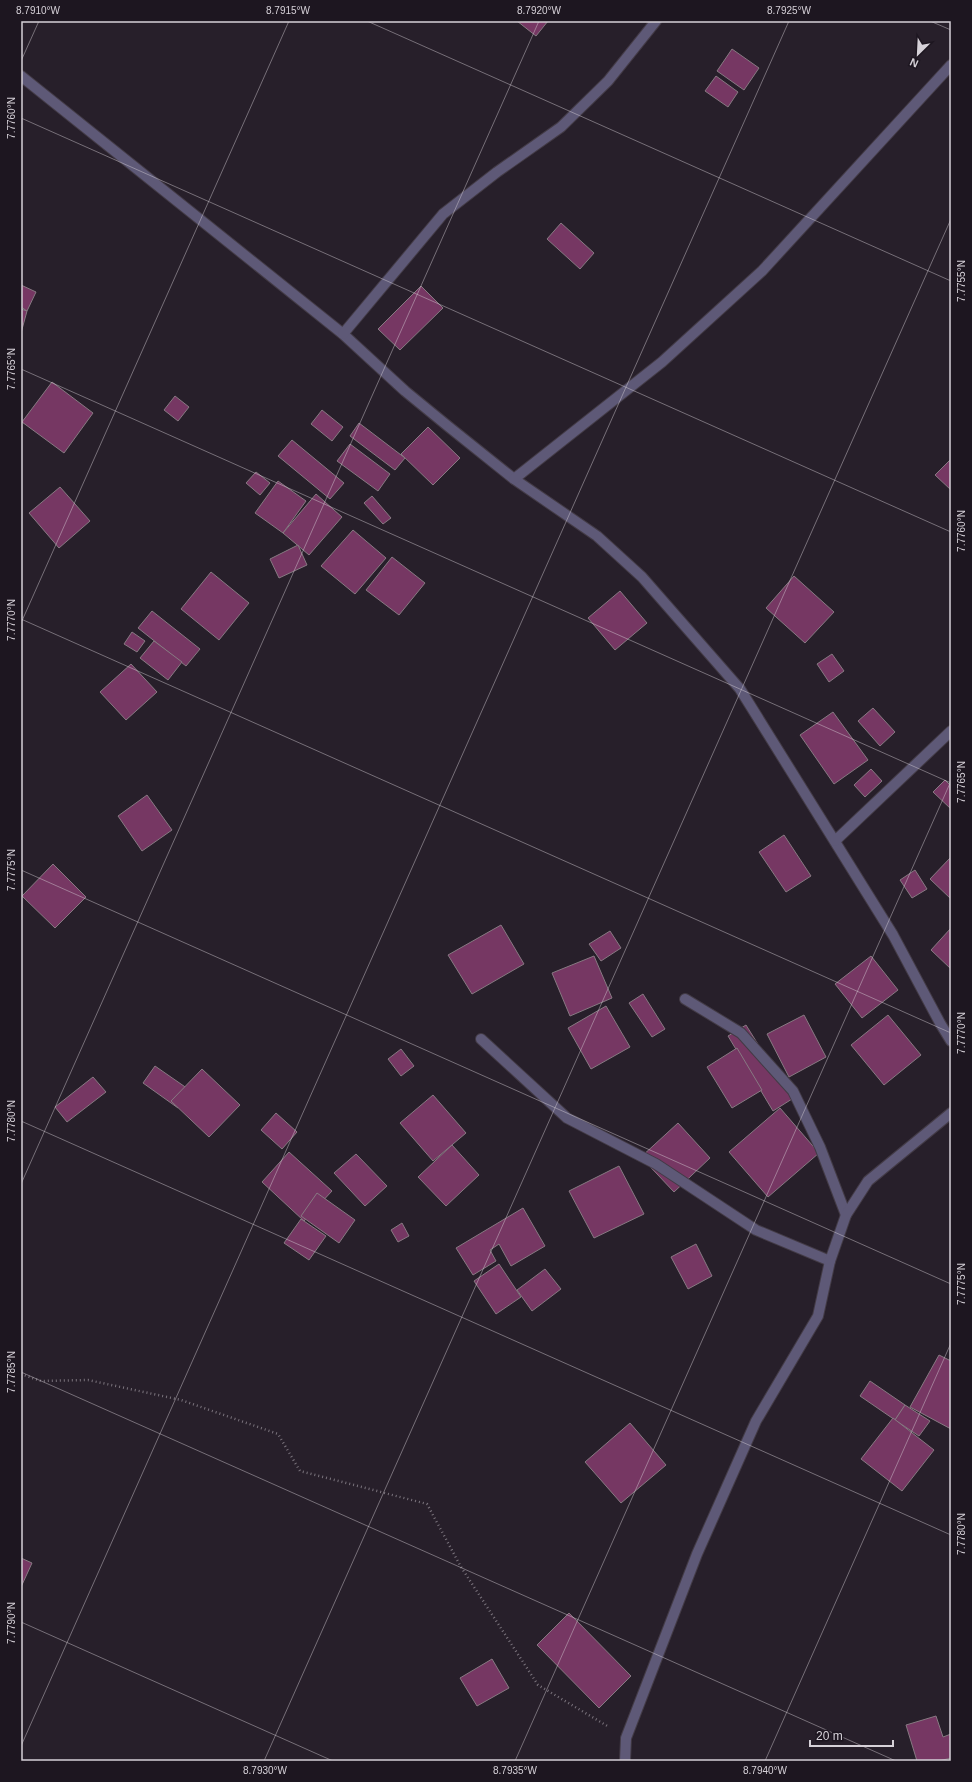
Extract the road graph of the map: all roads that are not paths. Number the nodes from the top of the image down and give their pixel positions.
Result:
1 (656, 21) edge
2 (951, 65) edge
3 (21, 76) edge
4 (343, 334) junction
5 (514, 479) junction
6 (951, 731) edge
7 (835, 841) junction
8 (685, 999) dead end
9 (482, 1039) dead end
10 (951, 1041) edge
11 (951, 1113) edge
12 (846, 1215) junction
13 (830, 1261) junction
14 (624, 1761) edge

1 - 4 street
2 - 5 street
3 - 4 street
4 - 5 street
5 - 7 street
6 - 7 street
7 - 10 street
8 - 12 street
9 - 13 street
11 - 12 street
12 - 13 street
13 - 14 street

